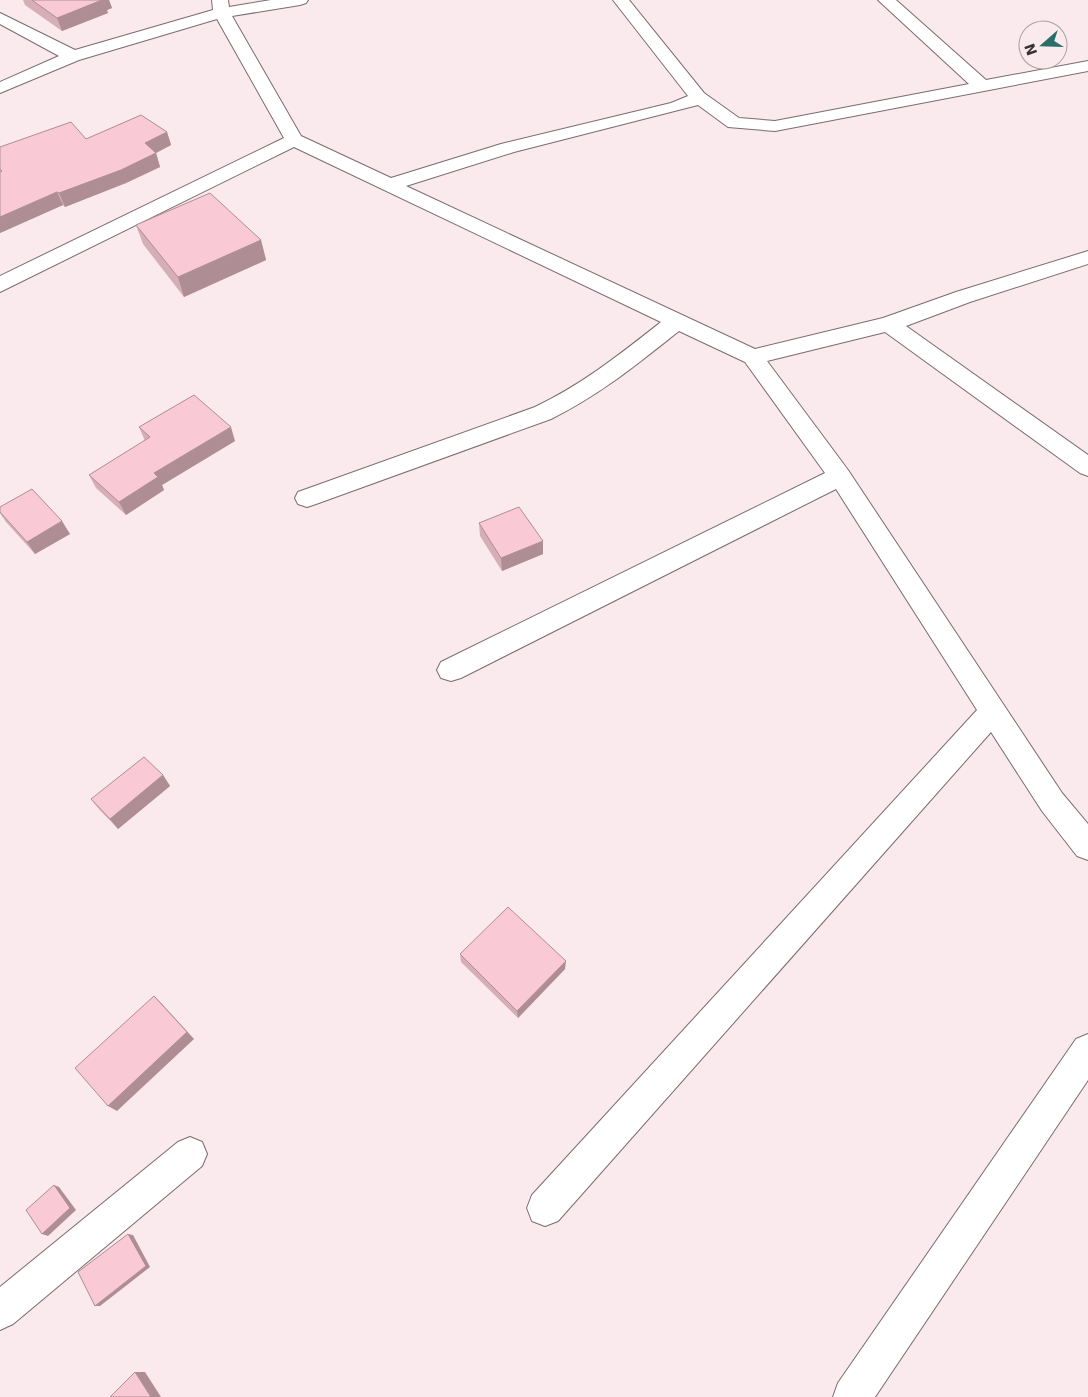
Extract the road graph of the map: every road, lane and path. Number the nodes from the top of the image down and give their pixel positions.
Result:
1 (300, 0) edge
2 (621, 0) edge
3 (886, 0) edge
4 (221, 7) edge
5 (0, 18) edge
6 (73, 56) junction
7 (1088, 66) edge
8 (983, 87) junction
9 (0, 88) edge
10 (698, 97) junction
11 (294, 140) junction
12 (389, 185) junction
13 (1088, 258) edge
14 (0, 286) edge
15 (677, 321) junction
16 (889, 324) junction
17 (753, 357) junction
18 (1088, 467) edge
19 (840, 476) junction
20 (307, 498) dead end
21 (451, 670) dead end
22 (992, 712) junction
23 (1088, 846) edge
24 (1088, 1051) edge
25 (190, 1154) dead end
26 (545, 1208) dead end
27 (0, 1311) edge
28 (852, 1397) edge

1 - 4 street
2 - 10 street
3 - 8 street
4 - 6 street
4 - 11 street
5 - 6 street
6 - 9 street
7 - 8 street
8 - 10 street
10 - 12 street
11 - 12 street
11 - 14 street
12 - 15 street
13 - 16 street
15 - 17 street
15 - 20 street
16 - 17 street
16 - 18 street
17 - 19 street
19 - 21 street
19 - 22 street
22 - 23 street
22 - 26 street
24 - 28 street
25 - 27 street

